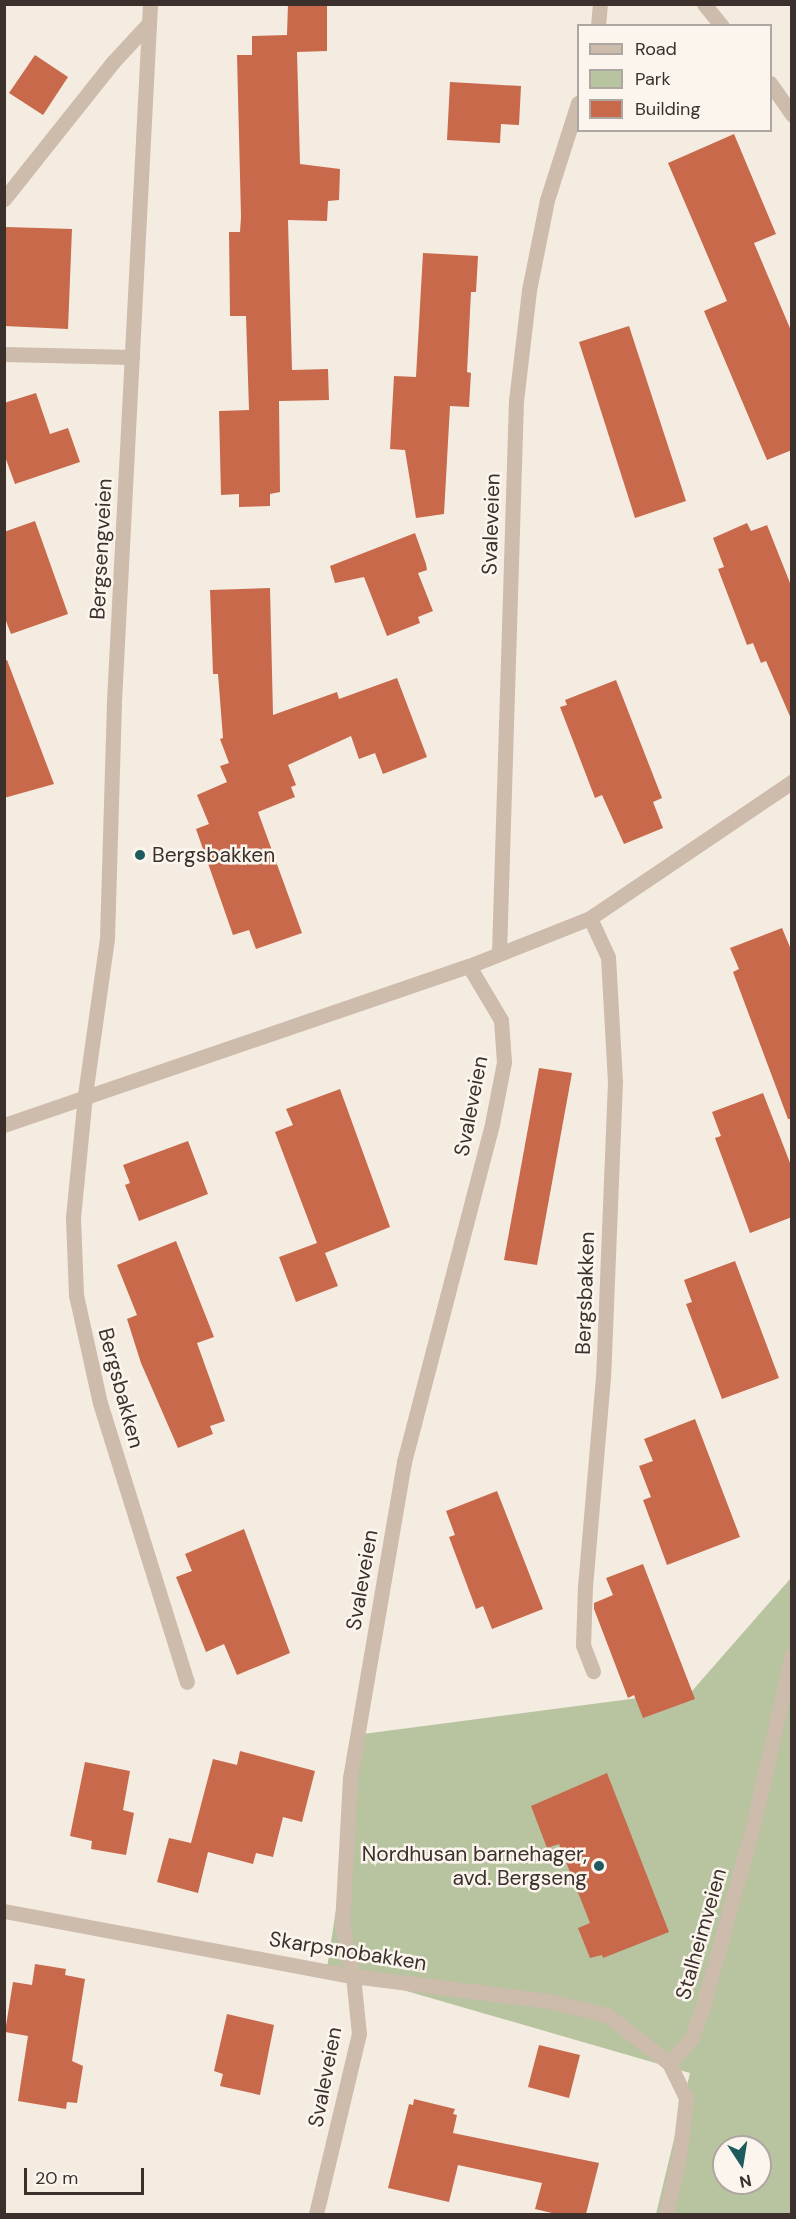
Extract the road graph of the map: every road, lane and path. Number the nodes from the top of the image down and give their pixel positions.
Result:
1 (150, 4) edge
2 (600, 4) edge
3 (704, 4) edge
4 (149, 23) junction
5 (598, 24) edge
6 (720, 24) edge
7 (772, 85) edge
8 (577, 110) edge
9 (792, 115) edge
10 (4, 199) edge
11 (4, 354) edge
12 (132, 357) junction
13 (792, 782) edge
14 (590, 918) junction
15 (499, 953) junction
16 (469, 966) junction
17 (85, 1095) junction
18 (4, 1125) edge
19 (792, 1655) edge
20 (593, 1671) dead end
21 (187, 1683) dead end
22 (4, 1911) edge
23 (353, 1976) junction
24 (669, 2063) junction
25 (316, 2214) edge
26 (666, 2214) edge

1 - 4 street, Bergsengveien
2 - 5 street
3 - 6 street
4 - 10 street
4 - 12 street, Bergsengveien
7 - 9 street
8 - 15 street, Svaleveien
11 - 12 street
12 - 17 street, Bergsengveien
13 - 14 street
14 - 15 street
14 - 20 street, Bergsbakken
15 - 16 street
16 - 17 street
16 - 23 street, Svaleveien
17 - 18 street
17 - 21 street, Bergsbakken
19 - 24 street, Stalheimveien
22 - 23 street, Skarpsnobakken
23 - 24 street, Skarpsnobakken
23 - 25 street, Svaleveien
24 - 26 street

